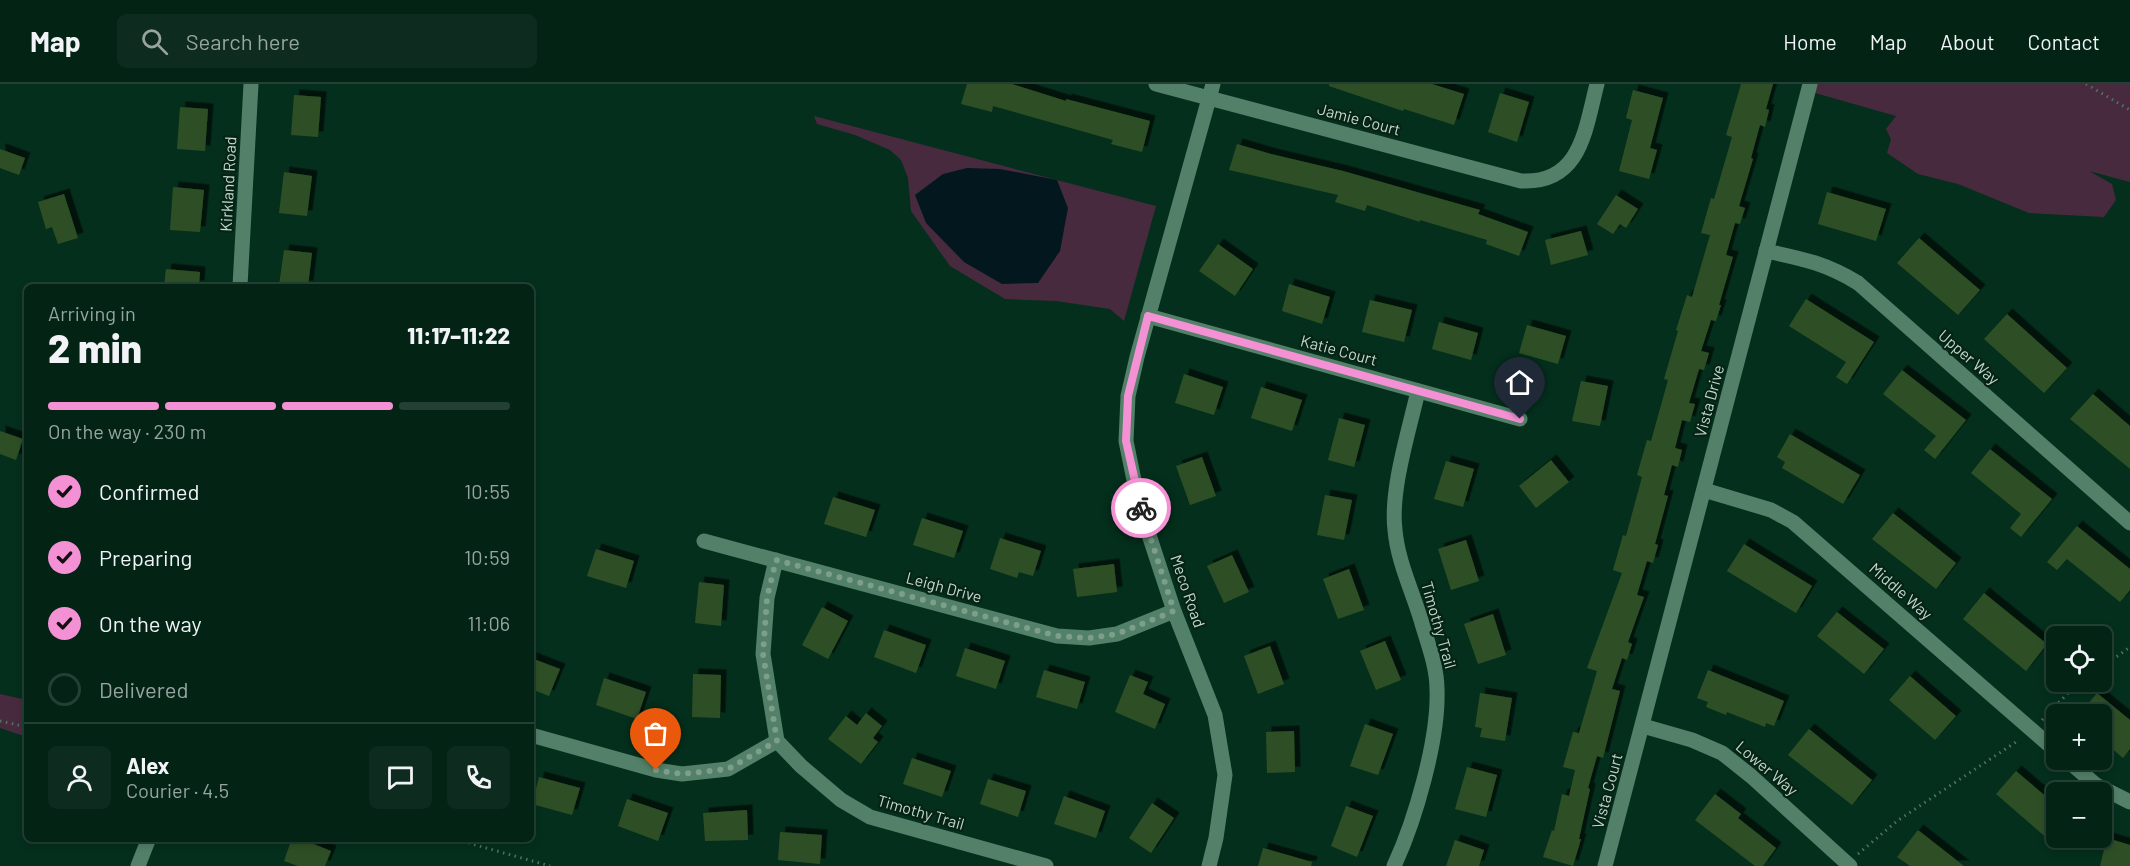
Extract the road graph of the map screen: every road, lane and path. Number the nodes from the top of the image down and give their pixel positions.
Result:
1 (251, 84) edge
2 (1156, 84) edge
3 (1597, 84) edge
4 (1810, 84) edge
5 (2086, 84) edge
6 (1211, 91) edge
7 (2130, 110) edge
8 (1766, 251) junction
9 (240, 284) edge
10 (1148, 316) junction
11 (1418, 391) junction
12 (1520, 419) dead end
13 (1704, 490) junction
14 (2130, 523) edge
15 (704, 541) dead end
16 (776, 560) junction
17 (1174, 611) junction
18 (2130, 647) edge
19 (2112, 659) edge
20 (2070, 692) edge
21 (0, 721) edge
22 (24, 726) edge
23 (1643, 726) junction
24 (2033, 730) junction
25 (534, 736) edge
26 (777, 741) junction
27 (2046, 742) edge
28 (2079, 770) edge
29 (2130, 802) edge
30 (147, 842) edge
31 (465, 842) edge
32 (1853, 862) edge
33 (138, 866) edge
34 (550, 866) edge
35 (1046, 866) edge
36 (1209, 866) edge
37 (1394, 866) edge
38 (1605, 866) edge

1 - 9 street, Kirkland Road
2 - 6 street, Jamie Court
3 - 6 street, Jamie Court
4 - 8 street, Vista Drive
5 - 7 path
6 - 10 street, Meco Road
8 - 13 street, Vista Drive
8 - 14 street, Upper Way
10 - 11 street, Katie Court
10 - 17 street, Meco Road
11 - 12 street, Katie Court
11 - 37 street, Timothy Trail
13 - 23 street, Vista Drive
13 - 24 street, Middle Way
15 - 16 street, Leigh Drive
16 - 17 street, Leigh Drive
16 - 26 street
17 - 36 street, Meco Road
18 - 19 path
20 - 24 path
21 - 22 path
23 - 32 street, Lower Way
23 - 38 street, Vista Court
24 - 27 street, Middle Way
24 - 32 path
25 - 26 street
26 - 35 street, Timothy Trail
28 - 29 street
30 - 33 street
31 - 34 path

